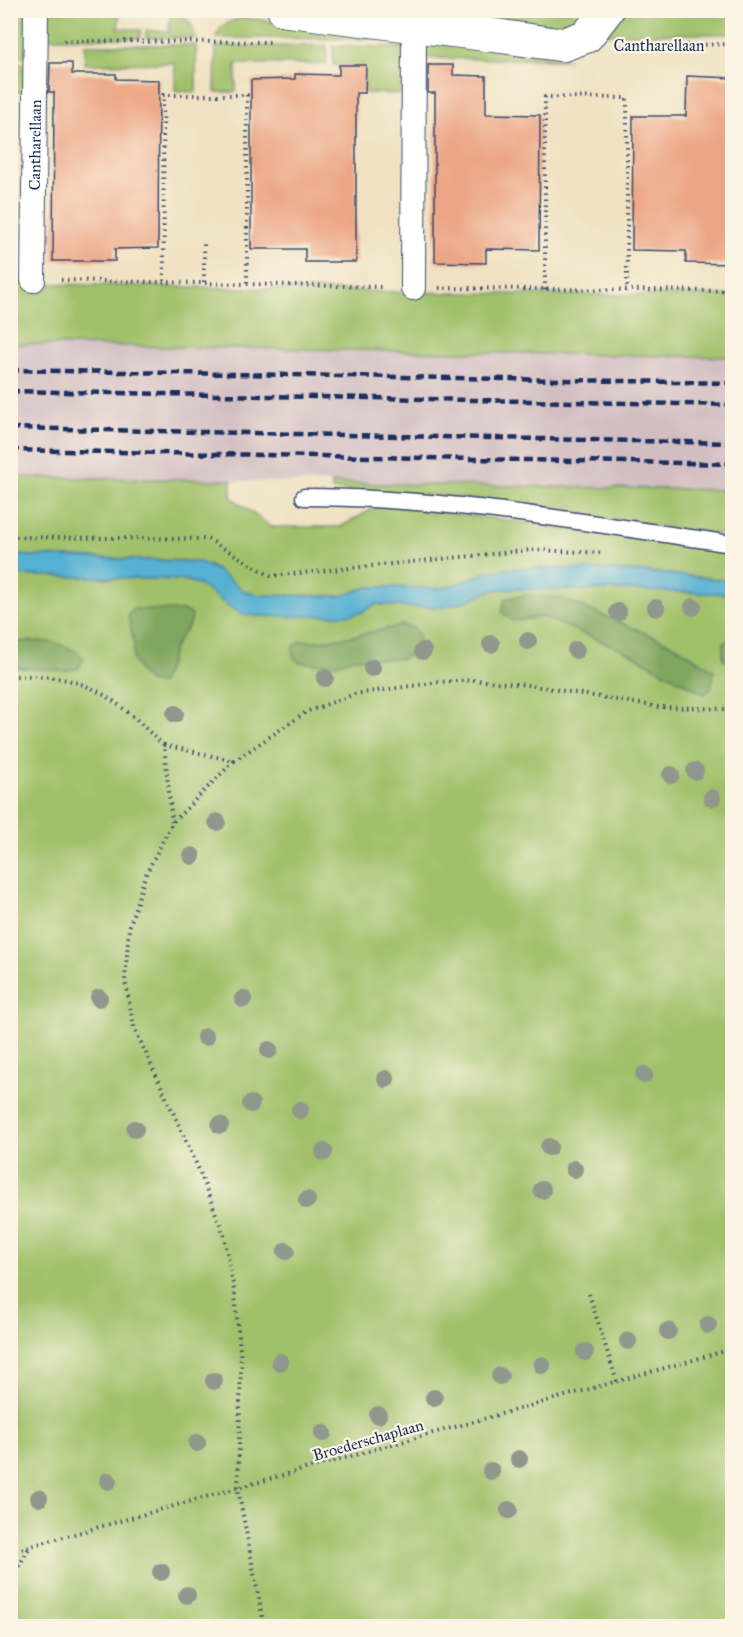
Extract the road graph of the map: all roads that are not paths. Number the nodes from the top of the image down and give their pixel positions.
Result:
1 (36, 10) edge
2 (284, 10) edge
3 (607, 10) edge
4 (414, 25) junction
5 (33, 280) road end
6 (413, 288) road end
7 (304, 497) dead end
8 (732, 544) edge

1 - 5 street, Cantharellaan
2 - 4 street
3 - 4 street, Cantharellaan
4 - 6 street
7 - 8 lane

